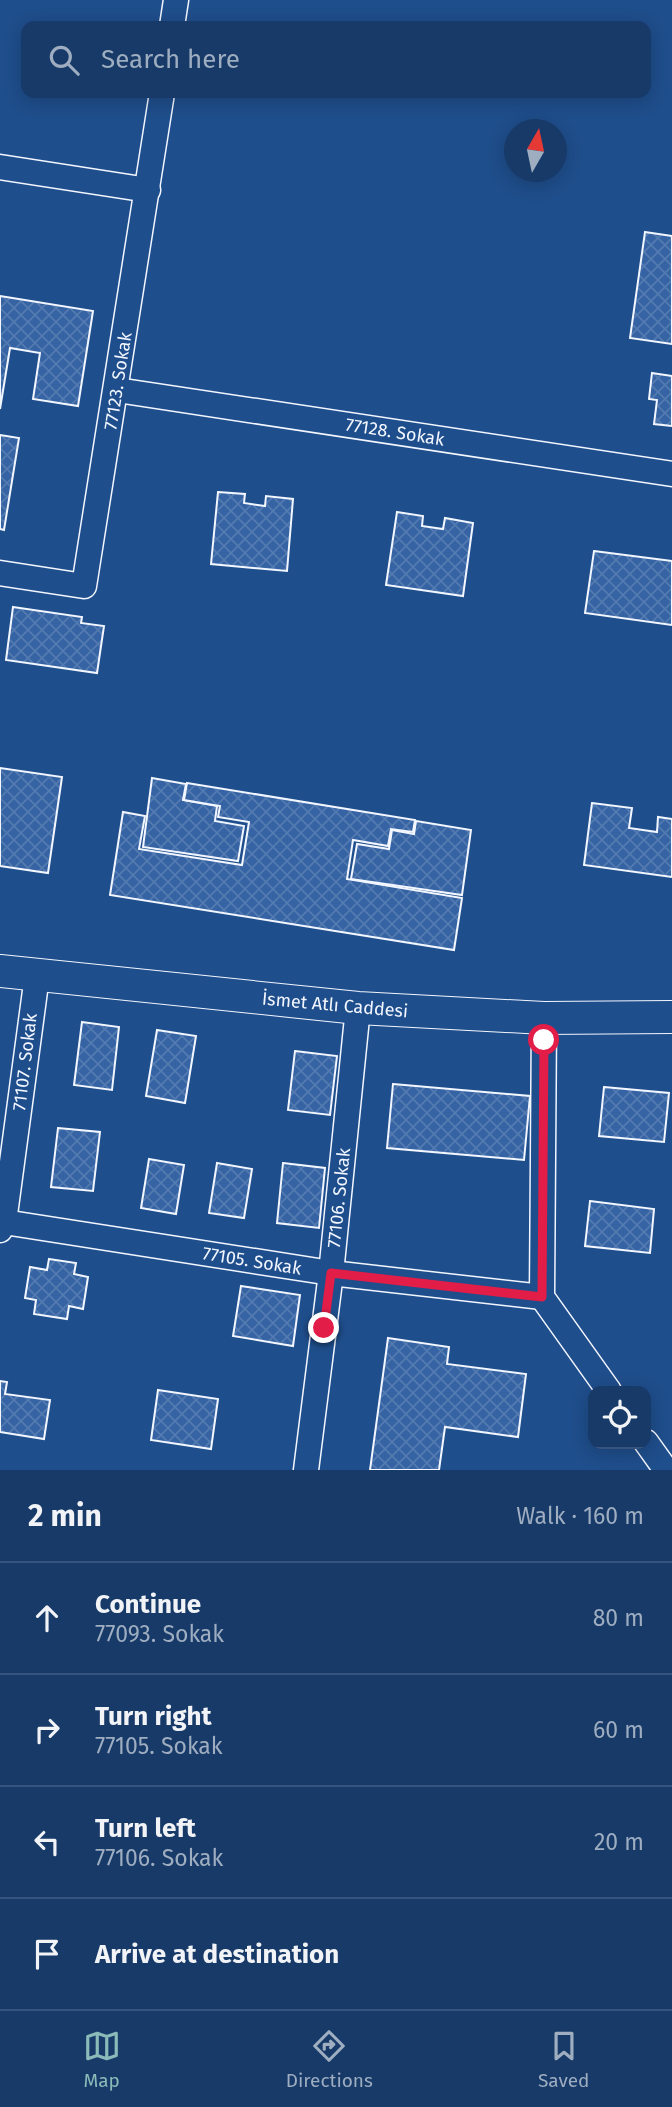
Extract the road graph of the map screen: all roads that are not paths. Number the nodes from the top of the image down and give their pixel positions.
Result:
1 (176, 0) edge
2 (173, 21) edge
3 (162, 98) edge
4 (0, 167) edge
5 (148, 190) junction
6 (117, 390) junction
7 (672, 474) edge
8 (0, 573) edge
9 (0, 971) edge
10 (37, 976) junction
11 (358, 1008) junction
12 (672, 1017) edge
13 (544, 1018) junction
14 (2, 1226) edge
15 (331, 1273) junction
16 (542, 1297) junction
17 (605, 1386) edge
18 (651, 1449) edge
19 (306, 1470) edge
20 (666, 1470) edge

1 - 2 street
3 - 5 street, 77123. Sokak
4 - 5 street
5 - 6 street, 77123. Sokak
6 - 7 street, 77128. Sokak
6 - 8 street, 77123. Sokak
9 - 10 main road, İsmet Atlı Caddesi
10 - 11 main road, İsmet Atlı Caddesi
10 - 14 street, 71107. Sokak
11 - 13 main road, İsmet Atlı Caddesi
11 - 15 street, 77106. Sokak
12 - 13 main road, İsmet Atlı Caddesi
13 - 16 street
14 - 15 street, 77105. Sokak
15 - 16 street, 77105. Sokak
15 - 19 street, 77106. Sokak
16 - 17 street
18 - 20 street

